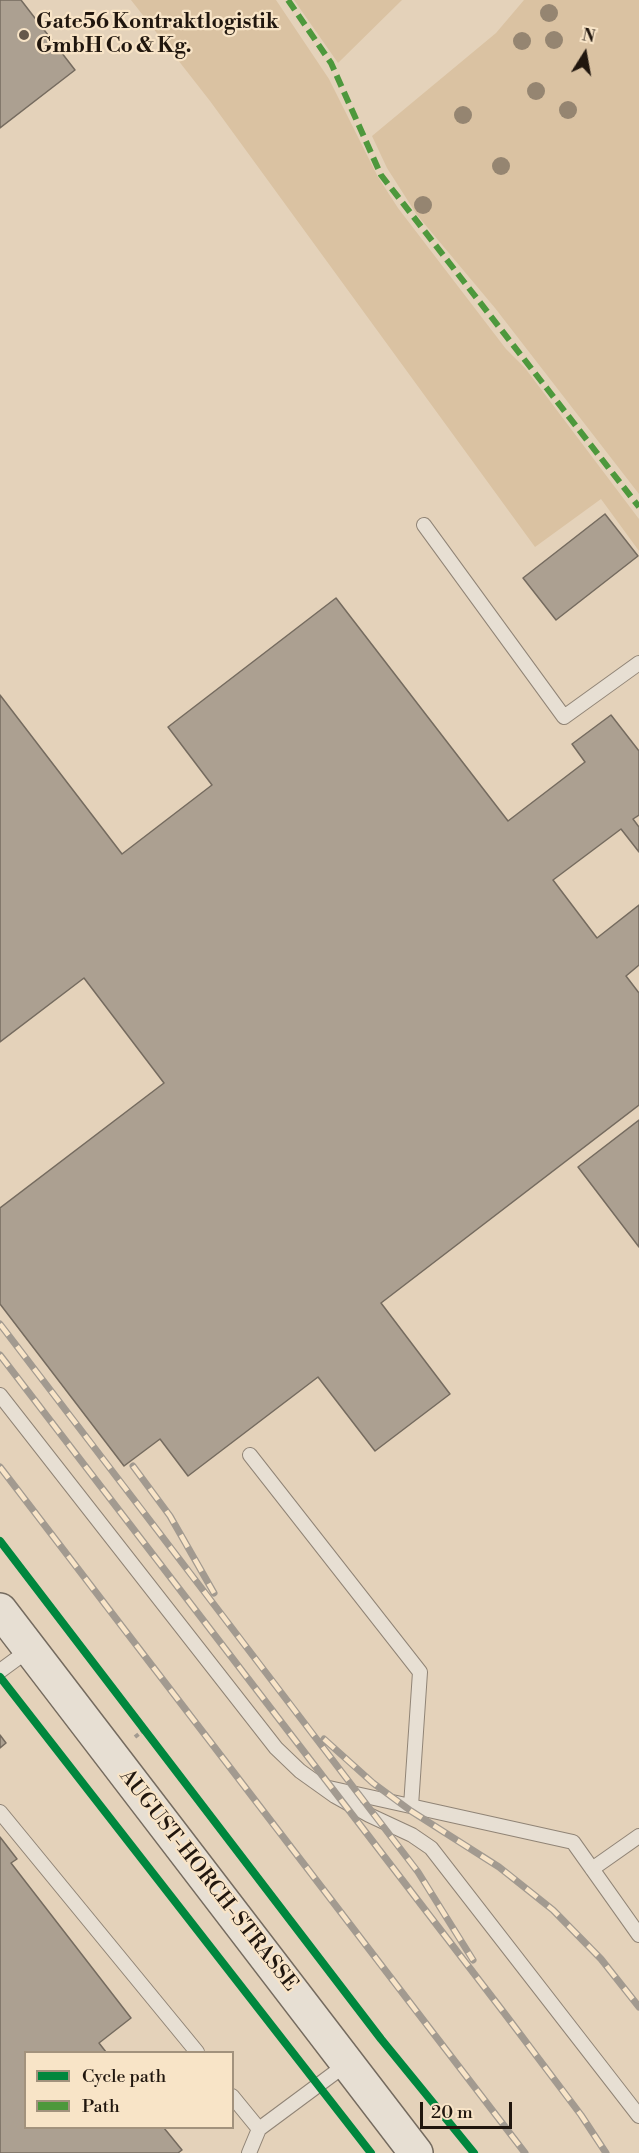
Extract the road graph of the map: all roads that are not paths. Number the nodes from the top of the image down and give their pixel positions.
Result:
1 (424, 525) dead end
2 (639, 663) edge
3 (0, 1395) edge
4 (250, 1455) dead end
5 (0, 1610) edge
6 (30, 1649) junction
7 (0, 1671) edge
8 (318, 1785) junction
9 (411, 1806) junction
10 (0, 1812) edge
11 (639, 1836) edge
12 (592, 1869) junction
13 (639, 1935) edge
14 (196, 2051) edge
15 (348, 2063) junction
16 (234, 2098) edge
17 (639, 2116) edge
18 (259, 2129) junction
19 (249, 2153) edge
20 (416, 2153) edge

1 - 2 lane
3 - 8 lane
4 - 9 lane
5 - 6 main road, AUGUST-HORCH-STRASSE
6 - 7 lane
6 - 15 main road, AUGUST-HORCH-STRASSE
8 - 9 lane
8 - 17 lane
9 - 12 lane
10 - 14 lane
11 - 12 lane
12 - 13 lane
15 - 18 lane
15 - 20 main road, AUGUST-HORCH-STRASSE
16 - 18 lane
18 - 19 lane

